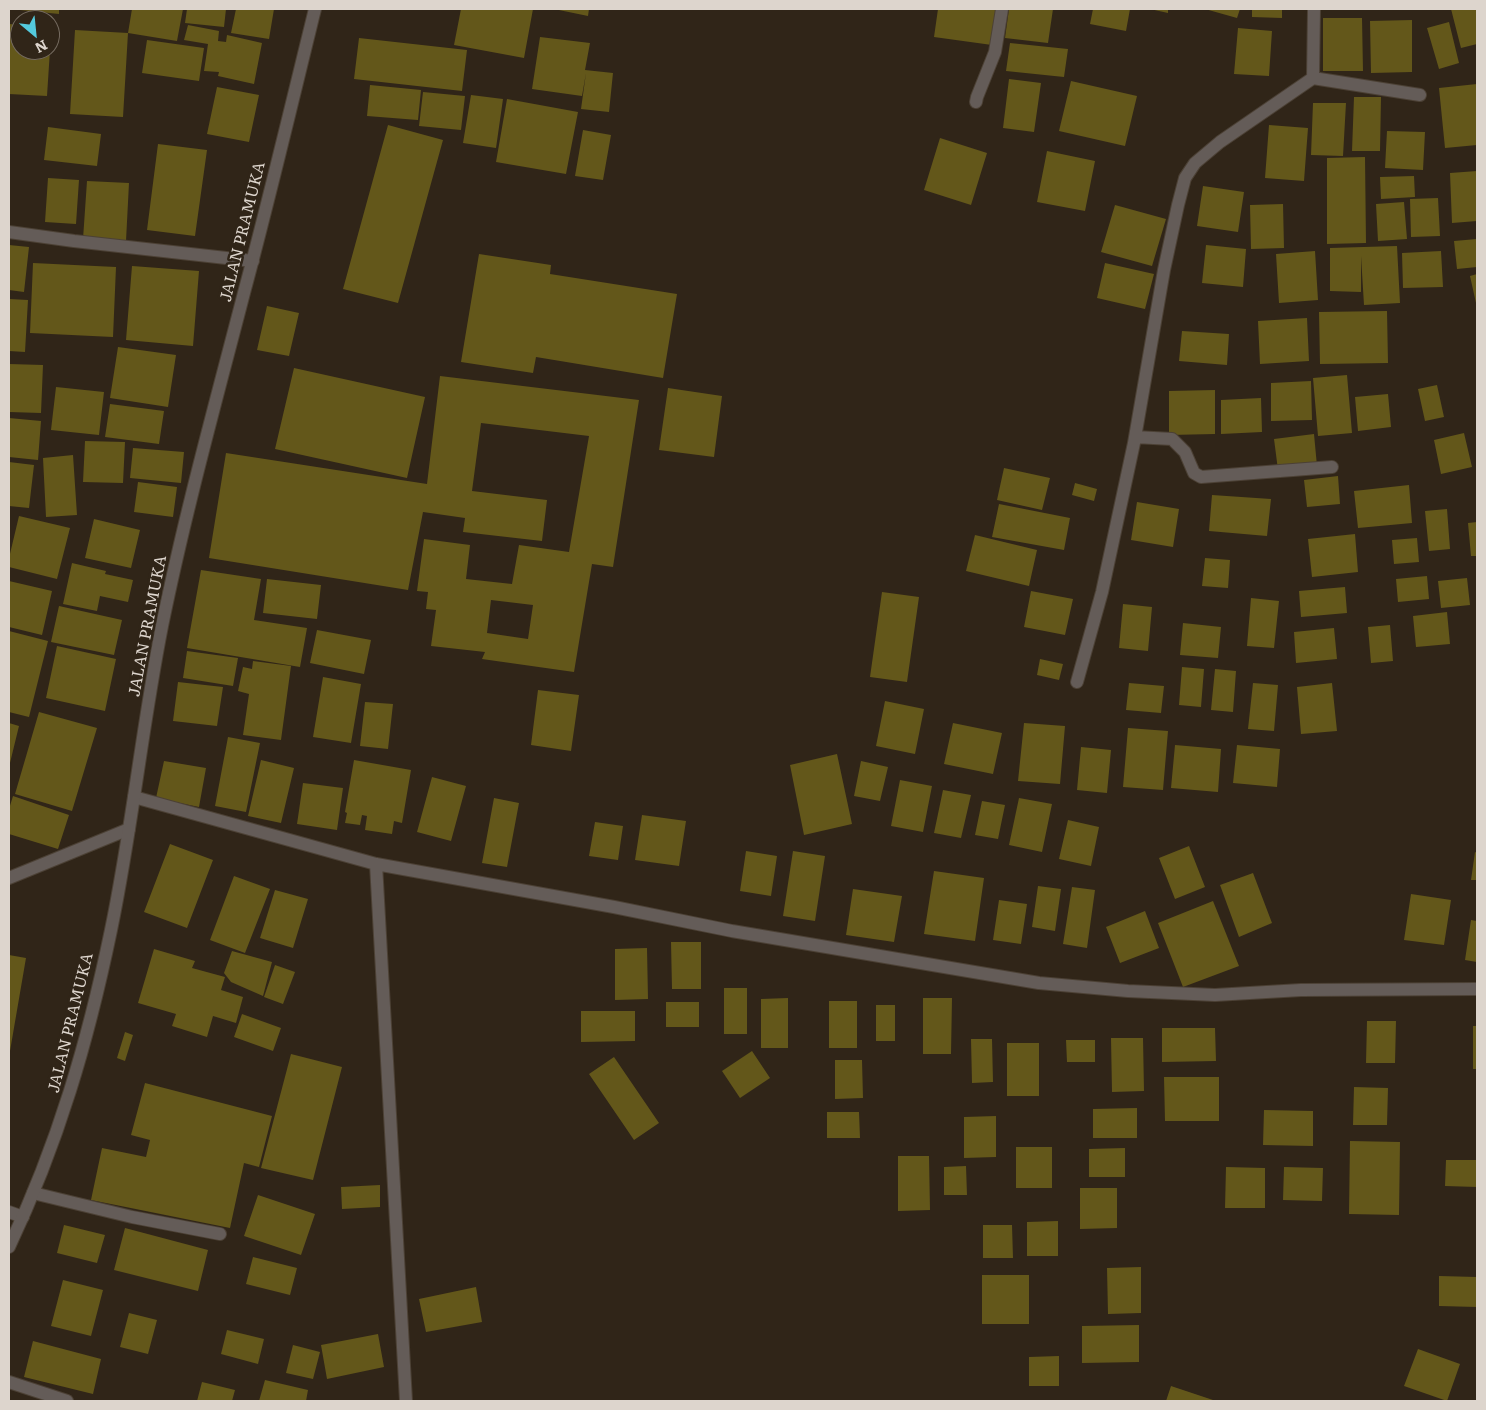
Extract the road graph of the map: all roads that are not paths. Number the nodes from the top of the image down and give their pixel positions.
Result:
1 (315, 9) edge
2 (1002, 9) edge
3 (1314, 9) edge
4 (1313, 78) junction
5 (1420, 95) dead end
6 (976, 102) dead end
7 (9, 232) edge
8 (253, 261) junction
9 (1135, 437) junction
10 (1332, 467) dead end
11 (1077, 682) dead end
12 (134, 797) junction
13 (129, 829) junction
14 (376, 864) junction
15 (9, 878) edge
16 (1477, 989) edge
17 (33, 1193) junction
18 (9, 1212) edge
19 (23, 1217) junction
20 (220, 1234) dead end
21 (9, 1247) edge
22 (9, 1382) edge
23 (67, 1401) edge
24 (406, 1401) edge

1 - 8 street, JALAN PRAMUKA
2 - 6 street
3 - 4 street
4 - 5 street
4 - 9 street
7 - 8 street
8 - 12 street, JALAN PRAMUKA
9 - 10 street
9 - 11 street
12 - 13 street, JALAN PRAMUKA
12 - 14 street
13 - 15 street
13 - 17 street, JALAN PRAMUKA
14 - 16 street
14 - 24 street
17 - 19 street, JALAN PRAMUKA
17 - 20 street
18 - 19 street
19 - 21 street, JALAN PRAMUKA
22 - 23 street

